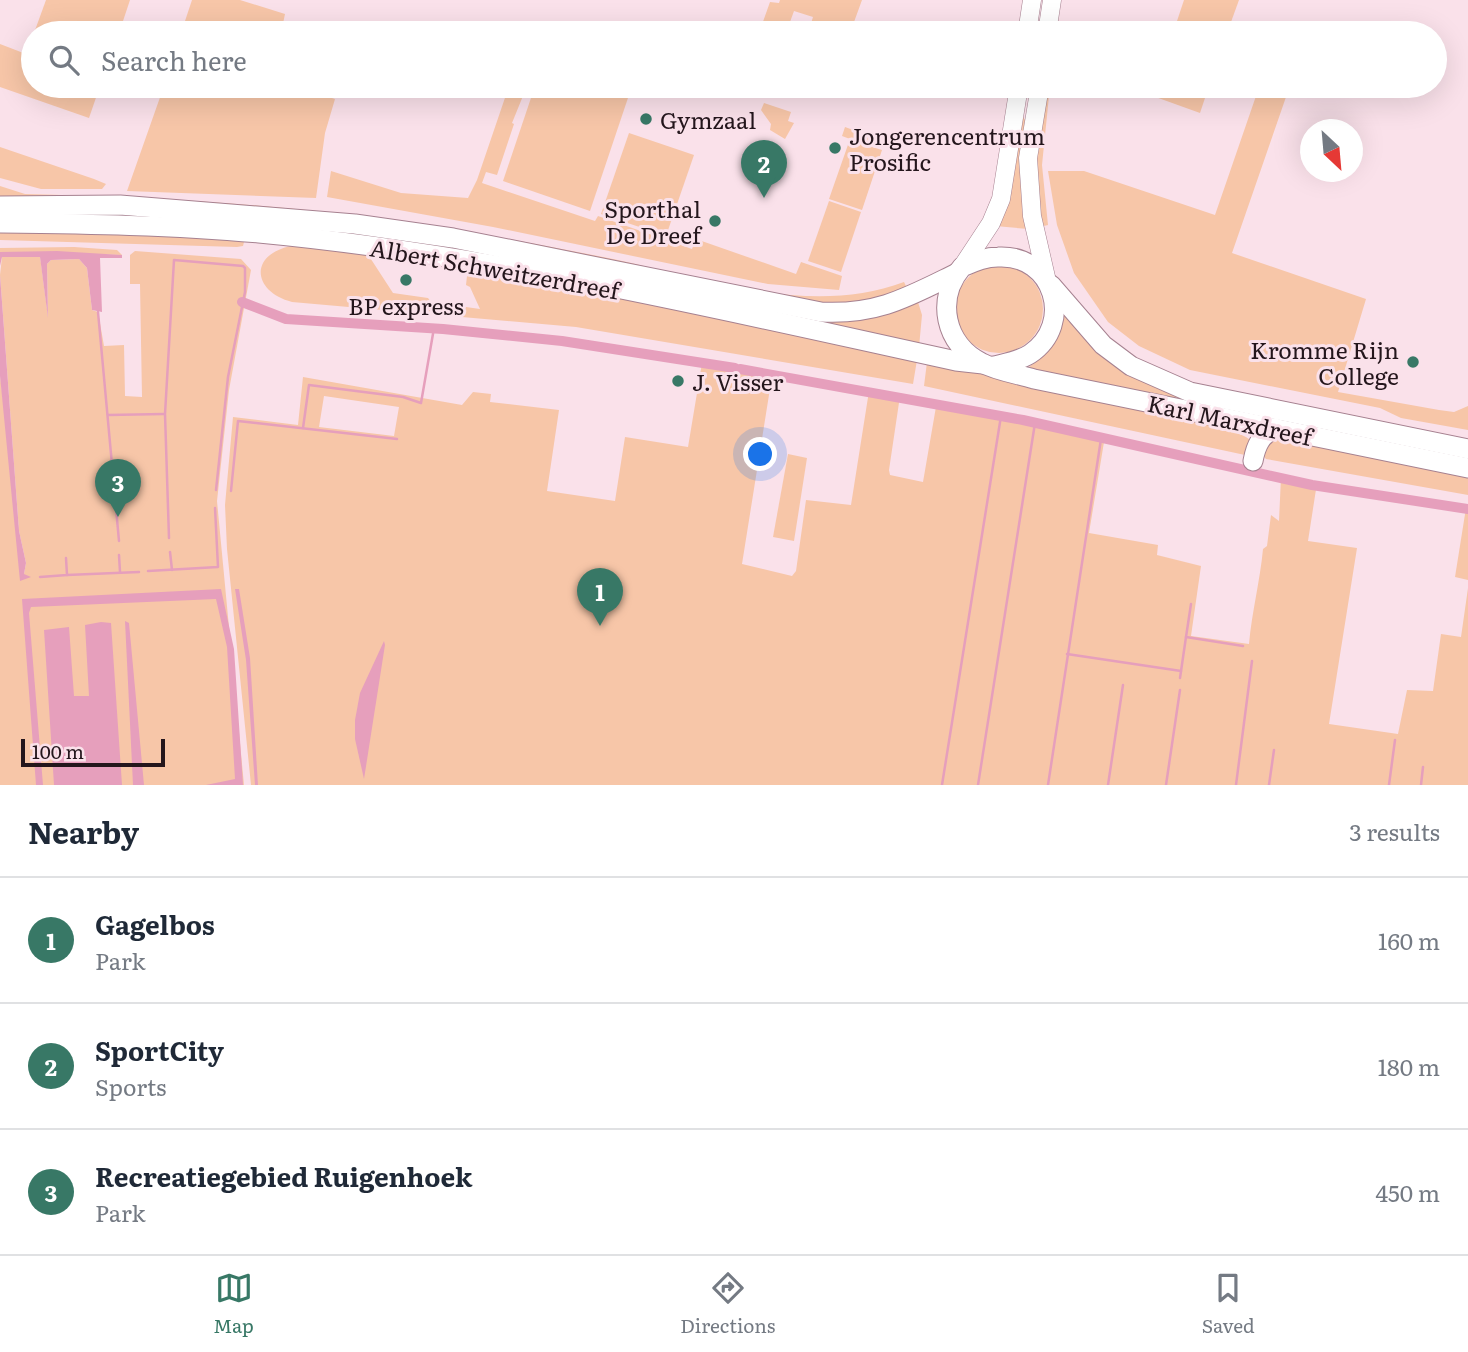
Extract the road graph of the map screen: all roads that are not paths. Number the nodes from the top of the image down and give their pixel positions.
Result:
1 (1032, 0) edge
2 (1052, 0) edge
3 (1029, 21) edge
4 (1049, 21) edge
5 (1017, 98) edge
6 (1038, 98) edge
7 (0, 206) edge
8 (0, 223) edge
9 (959, 270) junction
10 (1048, 281) junction
11 (988, 365) junction
12 (1236, 420) junction
13 (1275, 428) junction
14 (1468, 449) edge
15 (1468, 468) edge

1 - 3 main road
2 - 4 main road
5 - 9 main road
6 - 10 main road
7 - 9 highway, Albert Schweitzerdreef
8 - 11 highway, Albert Schweitzerdreef
9 - 10 highway
9 - 11 highway
10 - 11 highway
10 - 14 highway, Karl Marxdreef
11 - 12 highway, Karl Marxdreef
12 - 13 highway, Karl Marxdreef
12 - 13 highway
13 - 15 highway, Karl Marxdreef

